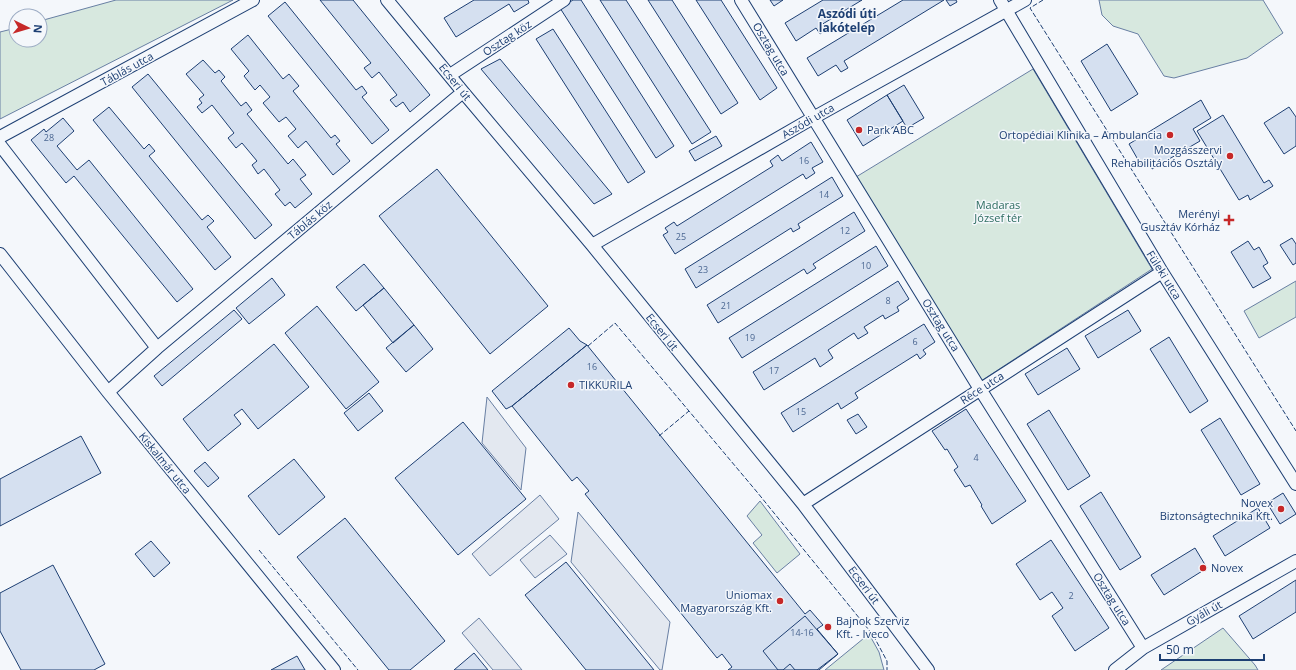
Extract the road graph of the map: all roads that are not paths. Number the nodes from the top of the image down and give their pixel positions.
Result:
1 (253, 0) edge
2 (387, 0) edge
3 (564, 0) edge
4 (741, 0) edge
5 (1025, 0) edge
6 (1003, 5) edge
7 (450, 75) junction
8 (463, 92) junction
9 (813, 118) junction
10 (0, 137) edge
11 (0, 145) edge
12 (592, 245) junction
13 (0, 254) edge
14 (1162, 272) junction
15 (157, 348) junction
16 (980, 389) junction
17 (108, 392) junction
18 (1296, 484) edge
19 (802, 504) junction
20 (1296, 562) edge
21 (1143, 648) junction
22 (334, 670) edge
23 (928, 670) edge
24 (1115, 670) edge

1 - 10 street, Táblás utca
2 - 7 street, Ecseri út
3 - 7 street, Osztag köz
4 - 9 street, Osztag utca
5 - 6 street, Aszódi utca
6 - 9 street, Aszódi utca
6 - 14 street, Füleki utca
7 - 8 street, Ecseri út
8 - 12 street, Ecseri út
8 - 15 street, Táblás köz
9 - 12 street, Aszódi utca
9 - 16 street, Osztag utca
11 - 15 street
12 - 19 street, Ecseri út
13 - 17 street, Kiskalmár utca
14 - 16 street, Réce utca
14 - 18 street, Füleki utca
15 - 17 street, Táblás köz
16 - 19 street, Réce utca
16 - 21 street, Osztag utca
17 - 22 street, Kiskalmár utca
19 - 23 street, Ecseri út
20 - 21 street, Gyáli út
21 - 24 street, Gyáli út

